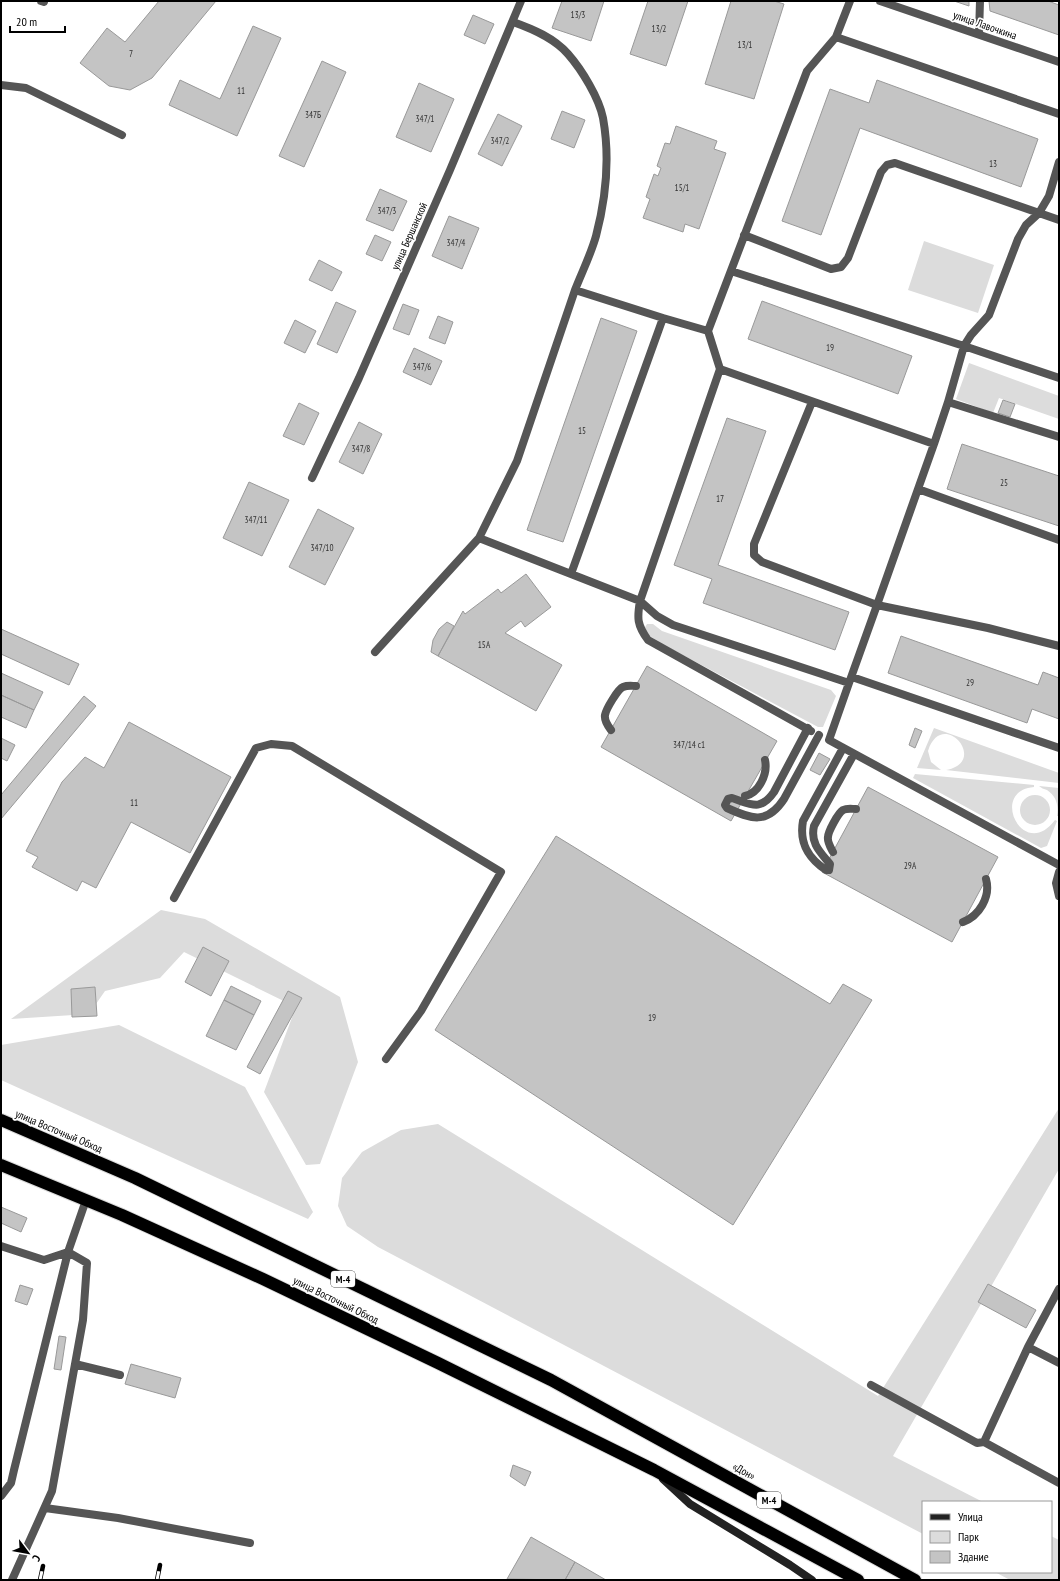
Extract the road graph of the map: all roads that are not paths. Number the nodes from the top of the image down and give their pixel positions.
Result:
1 (521, 1) edge
2 (850, 1) edge
3 (880, 1) edge
4 (980, 1) edge
5 (513, 22) junction
6 (979, 34) junction
7 (836, 37) junction
8 (1059, 62) edge
9 (1, 85) edge
10 (1059, 114) edge
11 (122, 135) dead end
12 (1059, 162) edge
13 (1040, 213) junction
14 (1059, 220) edge
15 (744, 235) junction
16 (731, 271) junction
17 (575, 290) junction
18 (663, 318) junction
19 (708, 331) junction
20 (964, 346) junction
21 (720, 369) junction
22 (1059, 378) edge
23 (812, 402) junction
24 (948, 402) junction
25 (1059, 437) edge
26 (934, 444) junction
27 (312, 478) dead end
28 (918, 489) junction
29 (479, 538) junction
30 (1059, 540) edge
31 (571, 574) junction
32 (640, 601) junction
33 (877, 605) junction
34 (1059, 646) edge
35 (375, 652) dead end
36 (850, 680) junction
37 (636, 686) dead end
38 (808, 728) junction
39 (611, 730) dead end
40 (819, 734) junction
41 (829, 740) junction
42 (843, 748) junction
43 (1059, 748) edge
44 (854, 754) junction
45 (765, 760) dead end
46 (745, 796) dead end
47 (856, 810) dead end
48 (833, 852) dead end
49 (1059, 865) edge
50 (1059, 872) edge
51 (986, 879) dead end
52 (1059, 896) edge
53 (174, 898) dead end
54 (963, 922) dead end
55 (386, 1059) dead end
56 (1, 1120) edge
57 (1, 1165) edge
58 (86, 1200) junction
59 (1, 1246) edge
60 (68, 1252) junction
61 (1059, 1289) edge
62 (1028, 1347) junction
63 (1059, 1363) edge
64 (75, 1364) junction
65 (120, 1375) dead end
66 (871, 1385) dead end
67 (623, 1420) joint
68 (984, 1442) junction
69 (654, 1470) junction
70 (1059, 1482) edge
71 (1, 1496) edge
72 (45, 1508) junction
73 (250, 1543) dead end
74 (12, 1580) edge
75 (812, 1580) edge
76 (858, 1580) edge
77 (915, 1580) edge

1 - 5 street, улица Бершанской
2 - 7 street
3 - 6 street, улица Лавочкина
4 - 6 street
5 - 17 street
5 - 27 street, улица Бершанской
6 - 8 street, улица Лавочкина
7 - 10 street
7 - 15 street
9 - 11 street
12 - 13 street
13 - 14 street
13 - 15 street
13 - 20 street
15 - 16 street
16 - 19 street
16 - 20 street
17 - 18 street
17 - 29 street
18 - 19 street
18 - 31 street
19 - 21 street
20 - 22 street
20 - 24 street
21 - 23 street
21 - 32 street
23 - 26 street
23 - 33 street
24 - 25 street
24 - 26 street
26 - 28 street
28 - 30 street
28 - 33 street
29 - 31 street
29 - 35 street
31 - 32 street
32 - 36 street
32 - 38 street
33 - 34 street
33 - 36 street
36 - 41 street
36 - 43 street
37 - 39 street
38 - 40 street
38 - 40 street
40 - 41 street
41 - 42 street
42 - 44 street
42 - 44 street
44 - 49 street
45 - 46 street
47 - 48 street
50 - 52 street
51 - 54 street
53 - 55 street
56 - 67 highway, улица Восточный Обход / М-4
57 - 58 highway, улица Восточный Обход / М-4
58 - 60 street
58 - 69 highway, улица Восточный Обход / М-4
59 - 60 street
60 - 64 street
60 - 71 street
61 - 62 street
62 - 63 street
62 - 68 street
64 - 65 street
64 - 72 street
66 - 68 street
67 - 77 highway, «Дон» / М-4
68 - 70 street
69 - 75 main road
69 - 76 highway, М-4
72 - 73 street
72 - 74 street

